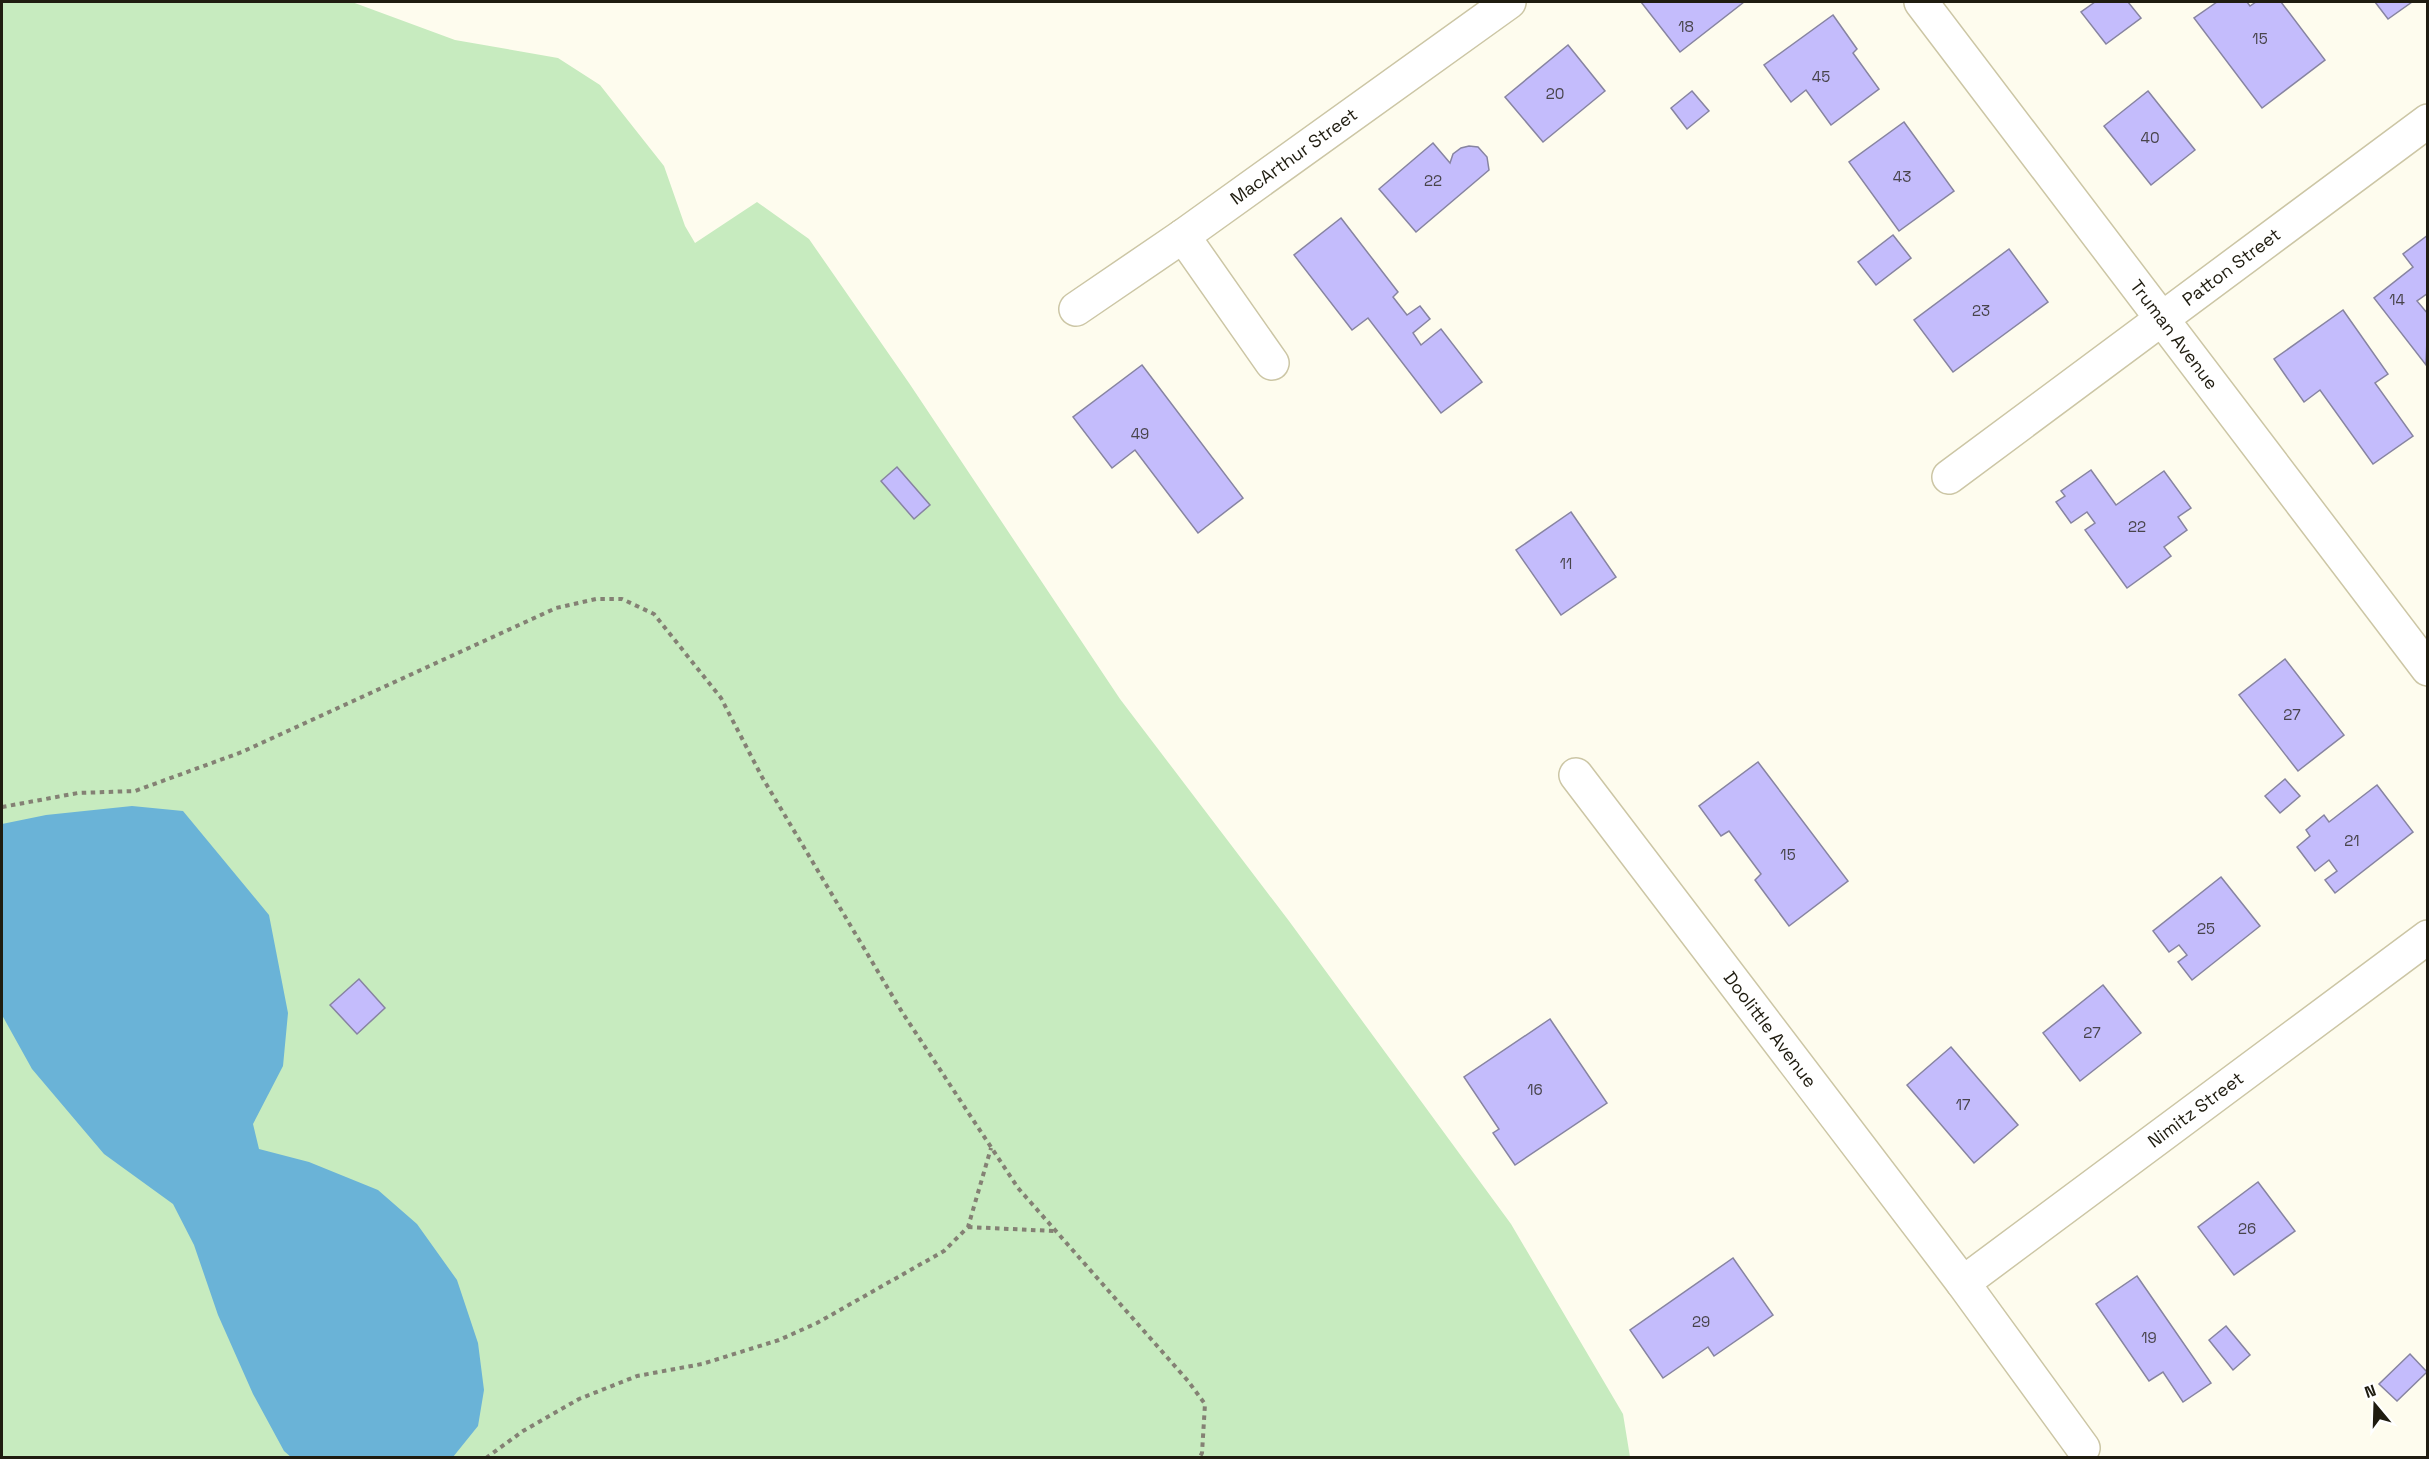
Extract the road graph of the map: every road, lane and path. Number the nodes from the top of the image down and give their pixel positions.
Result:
1 (1509, 2) edge
2 (1921, 2) edge
3 (2427, 121) edge
4 (1183, 236) junction
5 (1076, 309) dead end
6 (2162, 318) junction
7 (1272, 363) dead end
8 (1949, 477) dead end
9 (2427, 669) edge
10 (1576, 775) dead end
11 (2, 807) edge
12 (2427, 936) edge
13 (991, 1148) junction
14 (968, 1227) junction
15 (1055, 1231) junction
16 (1963, 1283) junction
17 (2083, 1449) dead end
18 (486, 1458) edge
19 (1199, 1458) edge

1 - 4 street, MacArthur Street
2 - 6 street, Truman Avenue
3 - 6 street, Patton Street
4 - 5 street, MacArthur Street
4 - 7 street
6 - 8 street, Patton Street
6 - 9 street, Truman Avenue
10 - 16 street, Doolittle Avenue
11 - 13 path
12 - 16 street, Nimitz Street
13 - 14 path
13 - 15 path
14 - 15 path
14 - 18 path
15 - 19 path
16 - 17 street, Doolittle Avenue

